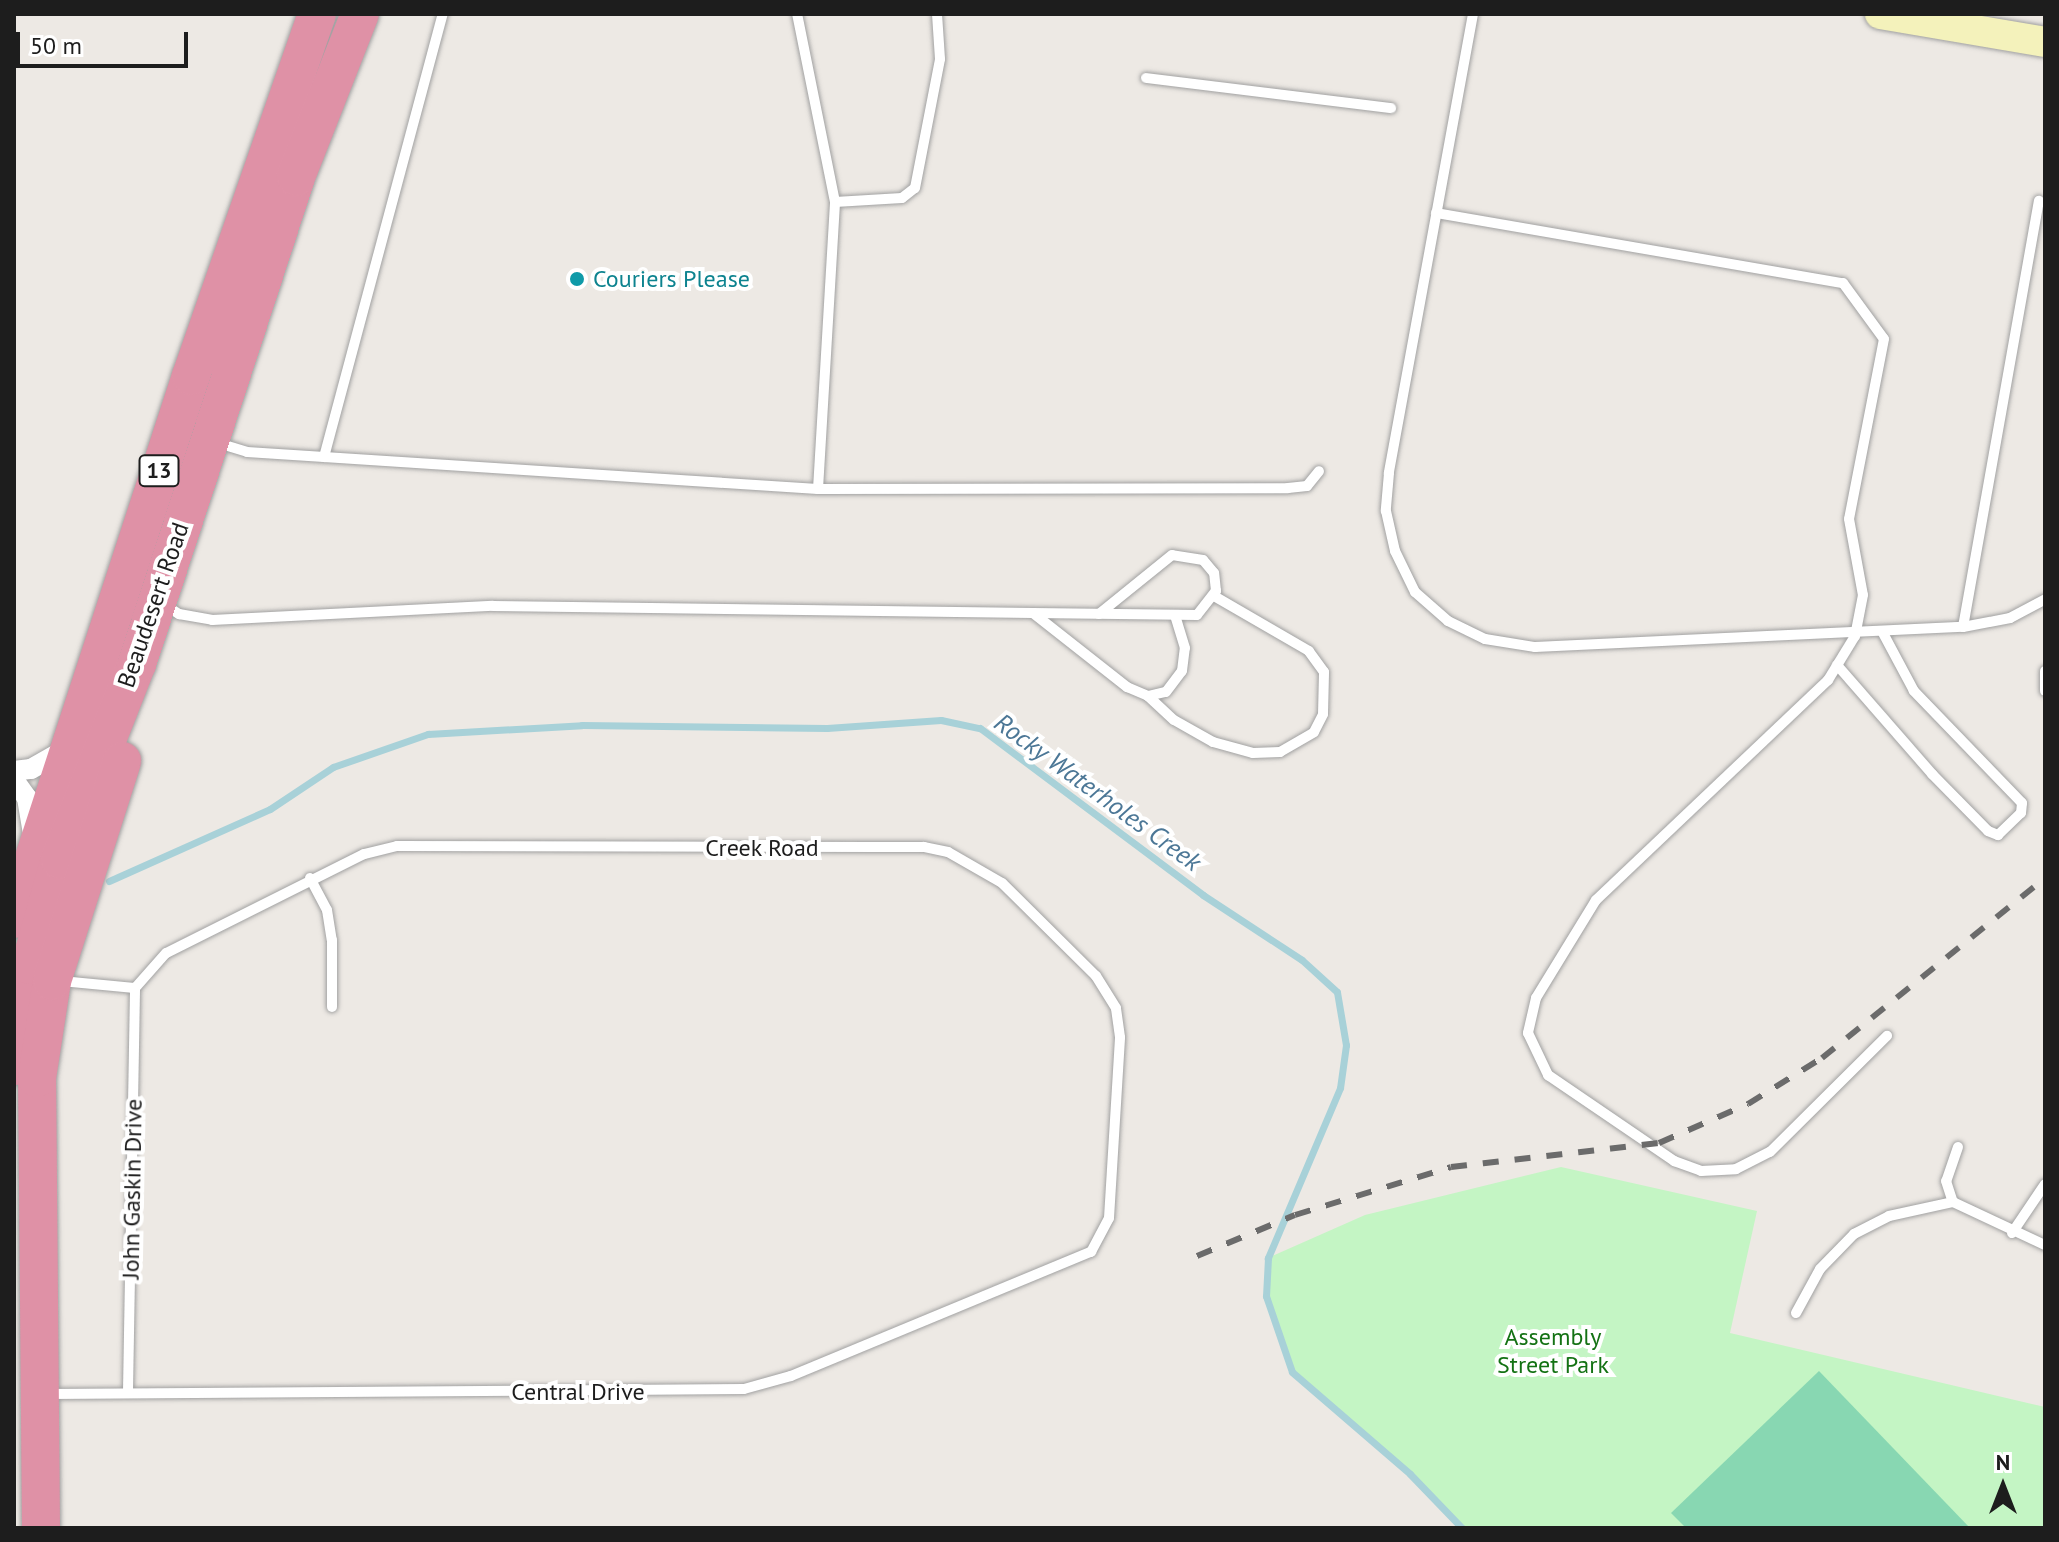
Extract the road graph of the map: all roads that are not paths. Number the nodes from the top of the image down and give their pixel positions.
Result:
1 (317, 14) edge
2 (360, 14) edge
3 (443, 14) edge
4 (797, 14) edge
5 (937, 14) edge
6 (1473, 14) edge
7 (1880, 14) edge
8 (2045, 42) edge
9 (1146, 78) dead end
10 (1391, 108) dead end
11 (2039, 201) dead end
12 (835, 202) junction
13 (1436, 213) junction
14 (209, 440) junction
15 (324, 457) junction
16 (1319, 471) dead end
17 (818, 489) junction
18 (1214, 596) junction
19 (2045, 599) edge
20 (156, 600) junction
21 (1033, 613) junction
22 (1099, 614) junction
23 (1175, 615) junction
24 (1963, 627) junction
25 (1883, 633) junction
26 (1855, 636) junction
27 (137, 664) junction
28 (1837, 665) junction
29 (2045, 671) edge
30 (2045, 691) edge
31 (1148, 696) junction
32 (68, 748) junction
33 (14, 771) edge
34 (14, 780) edge
35 (41, 859) junction
36 (310, 878) junction
37 (14, 919) edge
38 (52, 981) junction
39 (135, 988) junction
40 (332, 1007) dead end
41 (1887, 1036) dead end
42 (14, 1066) edge
43 (1958, 1147) dead end
44 (2045, 1184) edge
45 (1953, 1202) junction
46 (2012, 1233) junction
47 (2045, 1245) edge
48 (1091, 1252) joint
49 (1796, 1313) dead end
50 (128, 1391) junction
51 (39, 1394) junction
52 (25, 1528) edge
53 (41, 1528) edge

1 - 32 highway, Beaudesert Road / 13
2 - 14 highway, Beaudesert Road / 13
3 - 15 lane
4 - 12 lane
5 - 12 lane
6 - 13 lane
7 - 8 main road
9 - 10 lane
11 - 24 lane
12 - 17 lane
13 - 26 lane
13 - 26 lane
14 - 15 lane
14 - 20 highway, Beaudesert Road / 13
15 - 17 lane
16 - 17 lane
18 - 22 lane
18 - 23 lane
18 - 31 lane
19 - 24 lane
20 - 21 lane
20 - 27 highway, Beaudesert Road / 13
21 - 22 lane
21 - 31 lane
22 - 23 lane
23 - 31 lane
24 - 25 lane
25 - 26 lane
25 - 28 lane
26 - 28 lane
27 - 35 highway, Beaudesert Road / 13
27 - 38 highway
28 - 41 lane
29 - 30 lane
32 - 33 street
32 - 35 highway, Beaudesert Road / 13
34 - 35 street
35 - 37 highway, Beaudesert Road / 13
35 - 42 highway, Beaudesert Road / 13
36 - 39 lane, Creek Road
36 - 40 lane
36 - 48 lane, Creek Road
38 - 39 lane
38 - 51 highway
39 - 50 lane, John Gaskin Drive
43 - 45 lane
44 - 46 lane
45 - 46 lane
45 - 49 lane
46 - 47 lane
48 - 50 lane, Central Drive
50 - 51 lane, Central Drive
51 - 52 highway
51 - 53 highway

